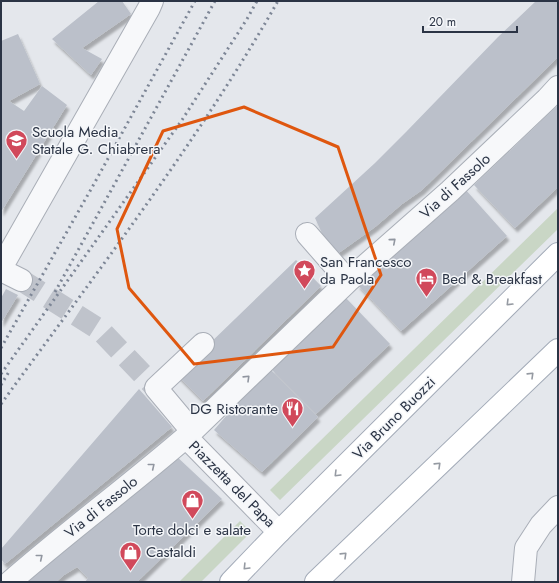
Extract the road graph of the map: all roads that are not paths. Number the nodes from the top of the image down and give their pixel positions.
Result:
1 (152, 1) edge
2 (558, 87) edge
3 (307, 234) dead end
4 (558, 254) edge
5 (1, 268) edge
6 (558, 273) edge
7 (536, 276) junction
8 (21, 280) tunnel mouth
9 (348, 281) junction
10 (203, 344) dead end
11 (558, 350) edge
12 (189, 434) junction
13 (558, 507) edge
14 (279, 532) junction
15 (10, 582) edge
16 (231, 582) edge
17 (316, 582) edge
18 (523, 582) edge

1 - 5 street
9 -> 2 street, Via di Fassolo
3 - 9 street
4 - 7 main road, Via Bruno Buozzi
5 - 8 street
6 - 7 main road
7 -> 14 main road, Via Bruno Buozzi
12 -> 9 street, Via di Fassolo
10 - 12 street
17 -> 11 main road
12 - 14 street, Piazzetta del Papa
15 -> 12 street, Via di Fassolo
13 - 18 street
14 -> 16 main road, Via Bruno Buozzi

